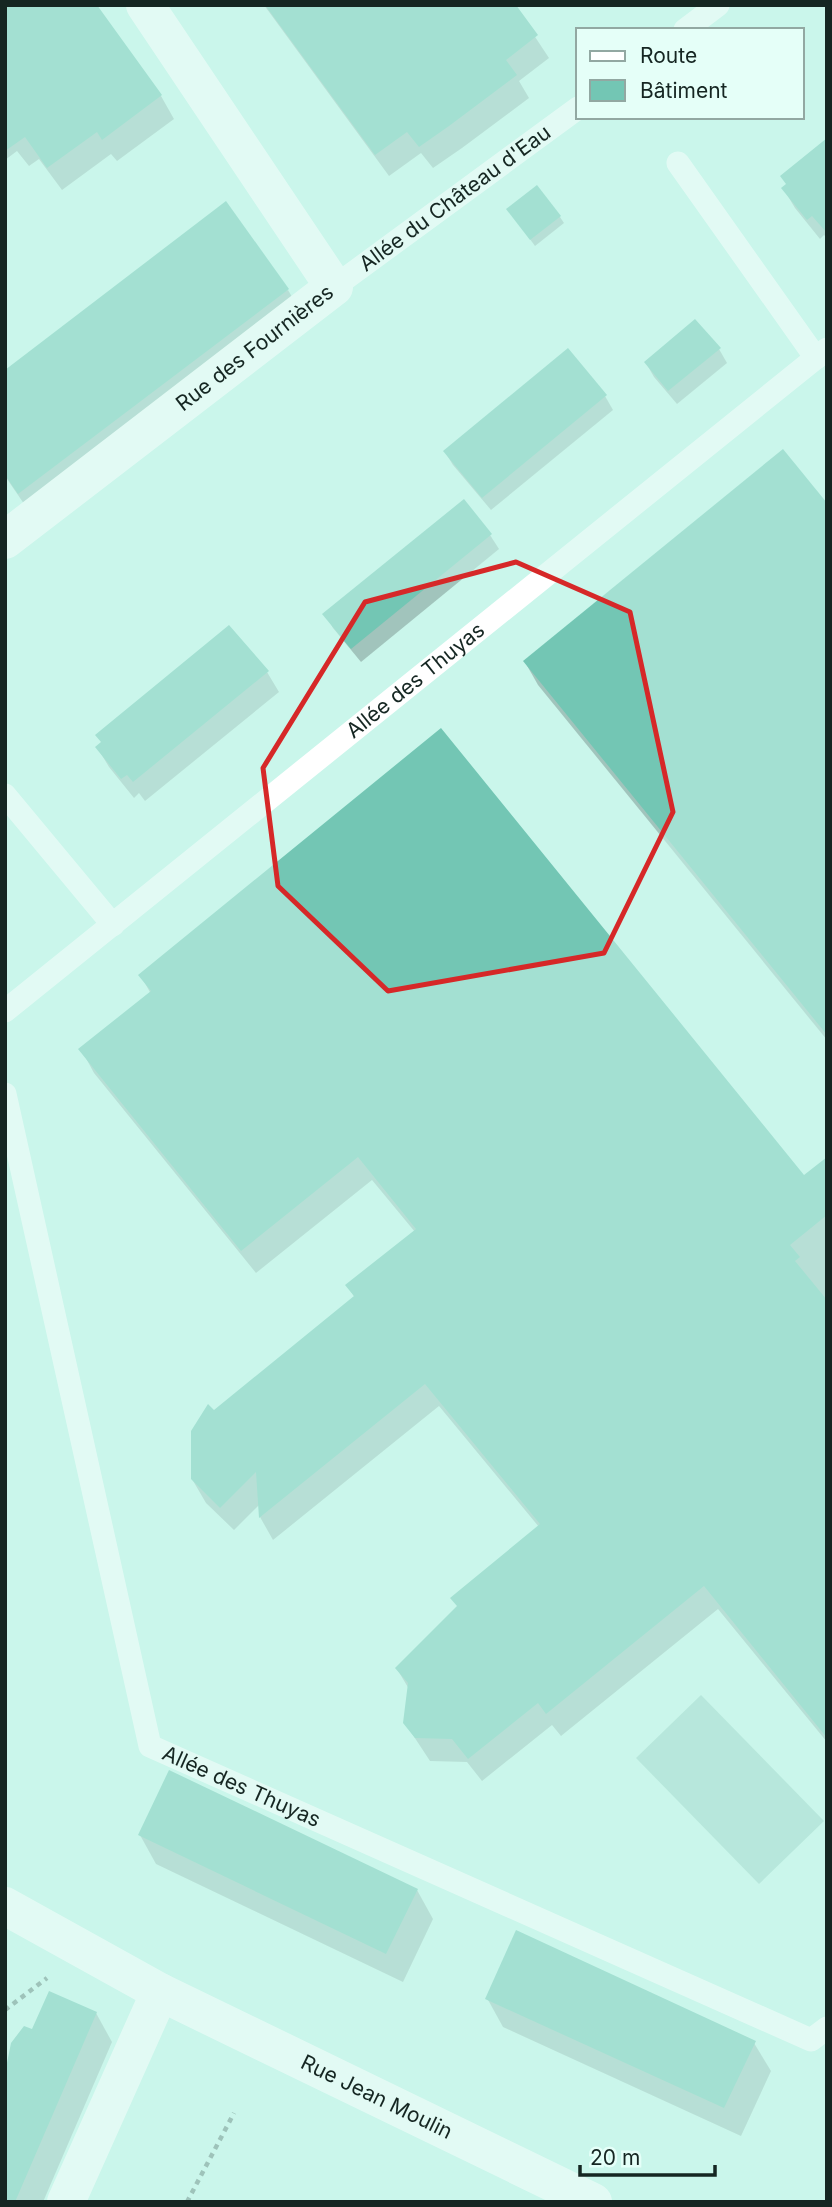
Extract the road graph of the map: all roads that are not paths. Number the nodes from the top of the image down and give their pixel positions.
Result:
1 (145, 5) edge
2 (718, 5) edge
3 (688, 28) edge
4 (576, 109) edge
5 (678, 163) dead end
6 (334, 287) junction
7 (821, 354) edge
8 (5, 540) edge
9 (5, 795) edge
10 (113, 925) junction
11 (5, 1011) edge
12 (5, 1094) edge
13 (5, 1906) edge
14 (160, 1993) junction
15 (827, 2028) edge
16 (66, 2202) edge
17 (593, 2202) edge

1 - 6 street, Rue des Fournières
2 - 3 lane
4 - 6 lane, Allée du Château d'Eau
5 - 7 lane
6 - 8 street, Rue des Fournières
7 - 10 lane, Allée des Thuyas
9 - 10 lane
10 - 11 lane, Allée des Thuyas
12 - 15 lane, Allée des Thuyas
13 - 14 street, Rue Jean Moulin
14 - 16 street
14 - 17 street, Rue Jean Moulin

